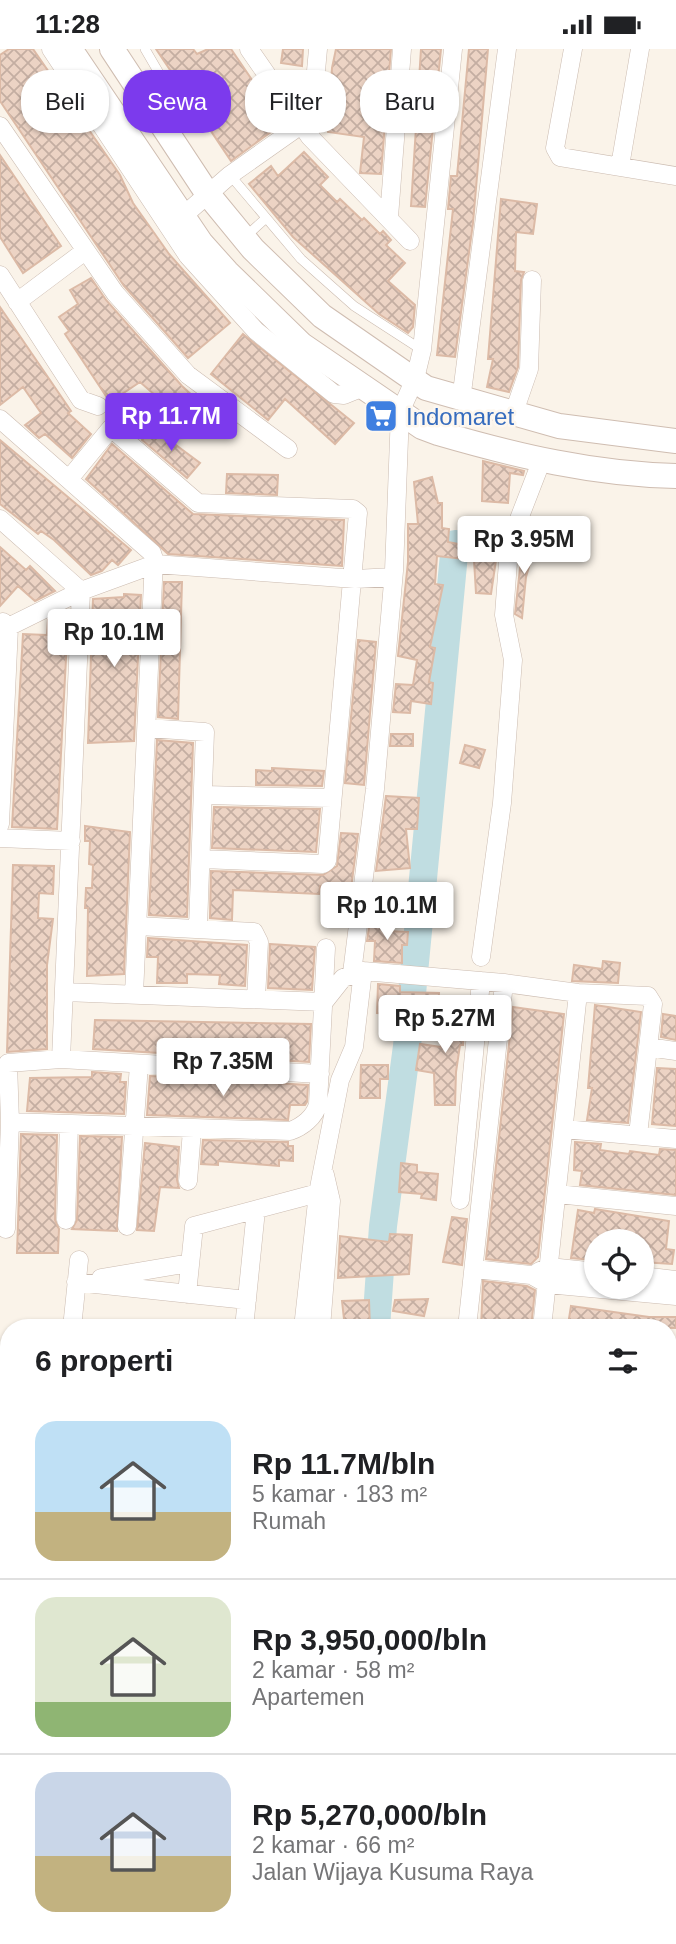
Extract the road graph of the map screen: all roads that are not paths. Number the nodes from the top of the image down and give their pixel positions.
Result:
1 (51, 49) edge
2 (70, 49) edge
3 (112, 49) edge
4 (145, 49) edge
5 (249, 49) edge
6 (318, 49) edge
7 (402, 49) edge
8 (453, 49) edge
9 (507, 49) edge
10 (573, 49) edge
11 (640, 49) edge
12 (126, 70) edge
13 (157, 70) edge
14 (263, 70) edge
15 (315, 70) edge
16 (0, 126) edge
17 (169, 133) edge
18 (302, 133) edge
19 (307, 133) edge
20 (137, 165) junction
21 (620, 166) junction
22 (230, 175) junction
23 (676, 176) edge
24 (207, 193) junction
25 (183, 216) junction
26 (388, 217) junction
27 (265, 219) junction
28 (244, 238) junction
29 (411, 241) dead end
30 (195, 249) junction
31 (85, 251) junction
32 (0, 275) edge
33 (532, 280) dead end
34 (17, 302) junction
35 (354, 306) junction
36 (339, 328) junction
37 (422, 351) junction
38 (415, 379) junction
39 (461, 400) junction
40 (98, 406) dead end
41 (400, 412) junction
42 (513, 415) junction
43 (0, 419) edge
44 (676, 441) edge
45 (288, 449) dead end
46 (541, 462) junction
47 (676, 476) edge
48 (69, 479) junction
49 (0, 519) edge
50 (155, 565) junction
51 (393, 577) junction
52 (355, 579) junction
53 (81, 591) junction
54 (3, 626) edge
55 (147, 728) junction
56 (1, 769) edge
57 (204, 795) junction
58 (332, 798) junction
59 (0, 824) edge
60 (0, 838) edge
61 (71, 841) junction
62 (202, 859) junction
63 (137, 926) junction
64 (198, 927) junction
65 (326, 949) dead end
66 (481, 957) dead end
67 (358, 972) junction
68 (481, 981) junction
69 (504, 983) junction
70 (64, 992) junction
71 (578, 993) junction
72 (134, 994) junction
73 (256, 998) junction
74 (324, 1002) junction
75 (648, 1047) junction
76 (676, 1051) edge
77 (61, 1059) junction
78 (4, 1064) edge
79 (139, 1065) junction
80 (320, 1074) junction
81 (10, 1122) junction
82 (69, 1125) junction
83 (133, 1127) junction
84 (564, 1129) junction
85 (192, 1130) junction
86 (638, 1135) junction
87 (676, 1139) edge
88 (324, 1170) junction
89 (188, 1181) dead end
90 (318, 1193) junction
91 (557, 1194) junction
92 (460, 1201) dead end
93 (676, 1206) edge
94 (256, 1210) junction
95 (66, 1220) dead end
96 (127, 1226) dead end
97 (6, 1229) dead end
98 (79, 1260) dead end
99 (190, 1263) junction
100 (474, 1269) junction
101 (584, 1273) edge
102 (542, 1275) junction
103 (654, 1277) edge
104 (676, 1280) edge
105 (76, 1282) junction
106 (187, 1294) junction
107 (676, 1296) edge
108 (247, 1300) junction
109 (73, 1319) edge
110 (245, 1319) edge
111 (304, 1319) edge
112 (322, 1319) edge
113 (468, 1319) edge
114 (542, 1319) edge

1 - 20 street
2 - 20 street
3 - 12 street
4 - 13 lane
5 - 14 street
6 - 15 street
7 - 26 street
8 - 37 street
9 - 39 street
10 - 21 street
11 - 21 street
16 - 31 street
17 - 24 street
18 - 22 street
19 - 26 street
20 - 25 street
20 - 30 street
21 - 23 street
22 - 24 street
22 - 27 lane
24 - 25 street
24 - 28 street
25 - 30 street
26 - 29 street
27 - 28 lane
27 - 35 lane
28 - 36 street
30 - 41 street
31 - 34 street
31 - 45 street
32 - 34 street
33 - 42 street
34 - 40 street
35 - 36 lane
35 - 37 lane
36 - 38 street
37 - 38 street
38 - 39 street
38 - 41 street
39 - 42 street
41 - 46 street
41 - 51 street
42 - 44 street
43 - 48 street
46 - 47 street
46 - 66 street
48 - 50 street
48 - 52 street
49 - 53 street
50 - 52 street
50 - 53 street
50 - 55 street
51 - 52 street
51 - 67 street
52 - 58 street
53 - 54 street
53 - 61 street
54 - 56 street
55 - 57 street
55 - 63 street
56 - 59 street
57 - 58 street
57 - 62 street
58 - 62 street
60 - 61 street
61 - 70 street
62 - 64 street
63 - 64 street
63 - 72 street
64 - 73 street
65 - 74 street
67 - 68 street
67 - 74 street
67 - 88 street
68 - 69 street
68 - 92 street
69 - 71 street
69 - 100 street
70 - 72 street
70 - 77 street
71 - 75 street
71 - 84 street
72 - 73 street
73 - 74 street
74 - 80 street
75 - 76 street
75 - 86 street
77 - 78 street
77 - 79 street
78 - 81 street
79 - 80 street
79 - 83 street
80 - 85 street
81 - 82 street
81 - 97 street
82 - 83 street
82 - 95 street
83 - 85 street
83 - 96 street
84 - 86 street
84 - 91 street
85 - 89 street
86 - 87 street
88 - 90 street
88 - 112 street
90 - 94 street
90 - 111 street
91 - 93 street
91 - 102 street
94 - 99 street
94 - 108 street
98 - 105 street
99 - 105 street
99 - 106 street
100 - 102 street
100 - 113 street
101 - 102 street
102 - 107 street
102 - 114 street
103 - 104 street
105 - 106 street
105 - 109 street
106 - 108 street
108 - 110 street

